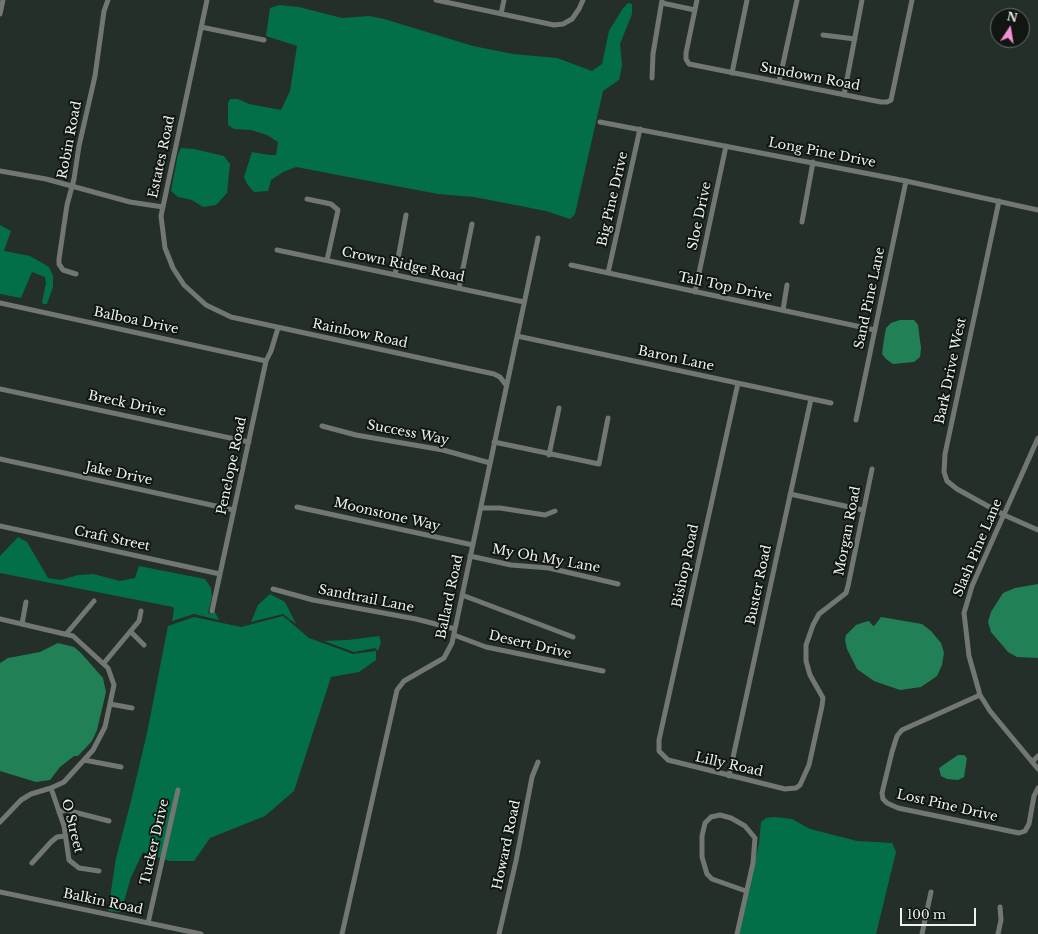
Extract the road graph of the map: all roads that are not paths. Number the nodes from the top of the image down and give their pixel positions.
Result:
1 (3, 0) edge
2 (108, 0) edge
3 (207, 0) edge
4 (436, 0) edge
5 (504, 0) edge
6 (582, 0) edge
7 (697, 0) edge
8 (747, 0) edge
9 (797, 0) edge
10 (862, 0) edge
11 (912, 0) edge
12 (662, 2) edge
13 (695, 10) junction
14 (0, 14) edge
15 (501, 14) junction
16 (201, 27) junction
17 (823, 35) dead end
18 (855, 39) junction
19 (264, 40) dead end
20 (732, 73) junction
21 (652, 78) dead end
22 (779, 82) junction
23 (844, 95) junction
24 (600, 122) dead end
25 (640, 129) junction
26 (726, 146) junction
27 (813, 162) junction
28 (0, 171) edge
29 (906, 181) junction
30 (72, 186) junction
31 (307, 198) dead end
32 (999, 201) junction
33 (163, 207) junction
34 (1038, 210) edge
35 (406, 215) dead end
36 (802, 222) dead end
37 (472, 224) dead end
38 (538, 238) dead end
39 (277, 250) dead end
40 (327, 260) junction
41 (571, 265) dead end
42 (608, 273) junction
43 (76, 274) dead end
44 (395, 274) junction
45 (787, 285) dead end
46 (459, 288) junction
47 (695, 292) junction
48 (524, 302) junction
49 (0, 303) edge
50 (206, 306) joint
51 (783, 310) junction
52 (278, 328) junction
53 (875, 330) junction
54 (517, 336) junction
55 (266, 361) junction
56 (738, 383) junction
57 (506, 386) junction
58 (0, 389) edge
59 (811, 399) junction
60 (831, 403) dead end
61 (559, 408) dead end
62 (608, 418) dead end
63 (856, 420) dead end
64 (322, 426) dead end
65 (1038, 438) edge
66 (249, 442) junction
67 (494, 442) junction
68 (549, 454) junction
69 (0, 459) edge
70 (490, 463) junction
71 (872, 469) dead end
72 (790, 494) junction
73 (297, 507) dead end
74 (481, 508) junction
75 (234, 510) junction
76 (555, 510) dead end
77 (863, 510) junction
78 (1004, 515) junction
79 (0, 526) edge
80 (1038, 530) edge
81 (473, 545) junction
82 (470, 556) junction
83 (220, 574) junction
84 (618, 584) dead end
85 (274, 589) dead end
86 (462, 595) junction
87 (94, 601) dead end
88 (26, 602) dead end
89 (141, 610) dead end
90 (212, 611) dead end
91 (0, 619) edge
92 (22, 624) junction
93 (455, 629) junction
94 (131, 632) junction
95 (67, 633) junction
96 (454, 635) junction
97 (573, 637) dead end
98 (144, 645) dead end
99 (104, 664) junction
100 (604, 671) dead end
101 (980, 695) junction
102 (110, 704) junction
103 (132, 708) dead end
104 (661, 754) joint
105 (1038, 756) edge
106 (84, 760) junction
107 (538, 762) dead end
108 (1032, 762) junction
109 (120, 767) dead end
110 (1038, 769) edge
111 (730, 776) junction
112 (51, 788) junction
113 (796, 788) joint
114 (1038, 788) edge
115 (178, 790) dead end
116 (59, 812) junction
117 (109, 820) dead end
118 (0, 822) edge
119 (65, 836) junction
120 (32, 863) dead end
121 (99, 871) dead end
122 (746, 891) junction
123 (0, 892) edge
124 (930, 892) dead end
125 (1000, 907) dead end
126 (148, 923) junction
127 (201, 934) edge
128 (342, 934) edge
129 (499, 934) edge
130 (737, 934) edge
131 (922, 934) edge
132 (998, 934) edge

1 - 14 street
2 - 30 street, Robin Road
3 - 16 street, Estates Road
4 - 15 street
5 - 15 street
6 - 15 street
7 - 13 street, Sundown Road
8 - 20 street
9 - 22 street
10 - 18 street
11 - 23 street, Sundown Road
12 - 13 street
12 - 21 street
13 - 20 street, Sundown Road
16 - 19 street
16 - 33 street, Estates Road
17 - 18 street
18 - 23 street
20 - 22 street, Sundown Road
22 - 23 street, Sundown Road
24 - 25 street, Long Pine Drive
25 - 26 street, Long Pine Drive
25 - 42 street, Big Pine Drive
26 - 27 street, Long Pine Drive
26 - 47 street, Sloe Drive
27 - 29 street, Long Pine Drive
27 - 36 street
28 - 30 street
29 - 32 street, Long Pine Drive
29 - 53 street, Sand Pine Lane
30 - 33 street
30 - 43 street, Robin Road
31 - 40 street
32 - 34 street, Long Pine Drive
32 - 78 street, Bark Drive West
33 - 50 street, Estates Road
35 - 44 street
37 - 46 street
38 - 48 street, Ballard Road
39 - 40 street, Crown Ridge Road
40 - 44 street, Crown Ridge Road
41 - 42 street, Tall Top Drive
42 - 47 street, Tall Top Drive
44 - 46 street, Crown Ridge Road
45 - 51 street
46 - 48 street, Crown Ridge Road
47 - 51 street, Tall Top Drive
48 - 54 street, Ballard Road
49 - 55 street, Balboa Drive
50 - 52 street, Rainbow Road
51 - 53 street, Tall Top Drive
52 - 55 street, Penelope Road
52 - 57 street, Rainbow Road
53 - 63 street, Sand Pine Lane
54 - 56 street, Baron Lane
54 - 57 street, Ballard Road
55 - 66 street, Penelope Road
56 - 59 street, Baron Lane
56 - 104 street, Bishop Road
57 - 67 street, Ballard Road
58 - 66 street, Breck Drive
59 - 60 street, Baron Lane
59 - 72 street, Buster Road
61 - 68 street
62 - 68 street
64 - 70 street, Success Way
65 - 78 street, Slash Pine Lane
66 - 75 street, Penelope Road
67 - 68 street
67 - 70 street, Ballard Road
69 - 75 street, Jake Drive
70 - 74 street, Ballard Road
71 - 77 street, Morgan Road
72 - 77 street
72 - 111 street, Buster Road
73 - 81 street, Moonstone Way
74 - 76 street
74 - 81 street, Ballard Road
75 - 83 street, Penelope Road
77 - 113 street, Morgan Road
78 - 80 street, Bark Drive West
78 - 101 street, Slash Pine Lane
79 - 83 street, Craft Street
81 - 82 street, Ballard Road
82 - 84 street, My Oh My Lane
82 - 86 street, Ballard Road
83 - 90 street, Penelope Road
85 - 93 street, Sandtrail Lane
86 - 93 street, Ballard Road
86 - 97 street
87 - 95 street
88 - 92 street
89 - 94 street
91 - 92 street
92 - 95 street
93 - 96 street, Ballard Road
94 - 98 street
94 - 99 street
95 - 99 street
96 - 100 street, Desert Drive
96 - 128 street, Ballard Road
99 - 102 street
101 - 108 street, Slash Pine Lane
101 - 114 street, Lost Pine Drive
102 - 103 street
102 - 106 street
104 - 111 street, Lilly Road
105 - 108 street
106 - 109 street
106 - 112 street
107 - 129 street, Howard Road
108 - 110 street, Slash Pine Lane
111 - 113 street, Lilly Road
112 - 116 street, O Street
112 - 118 street
115 - 126 street, Tucker Drive
116 - 117 street
116 - 119 street, O Street
119 - 120 street
119 - 121 street, O Street
122 - 122 street
122 - 130 street
123 - 126 street, Balkin Road
124 - 131 street
125 - 132 street
126 - 127 street, Balkin Road

